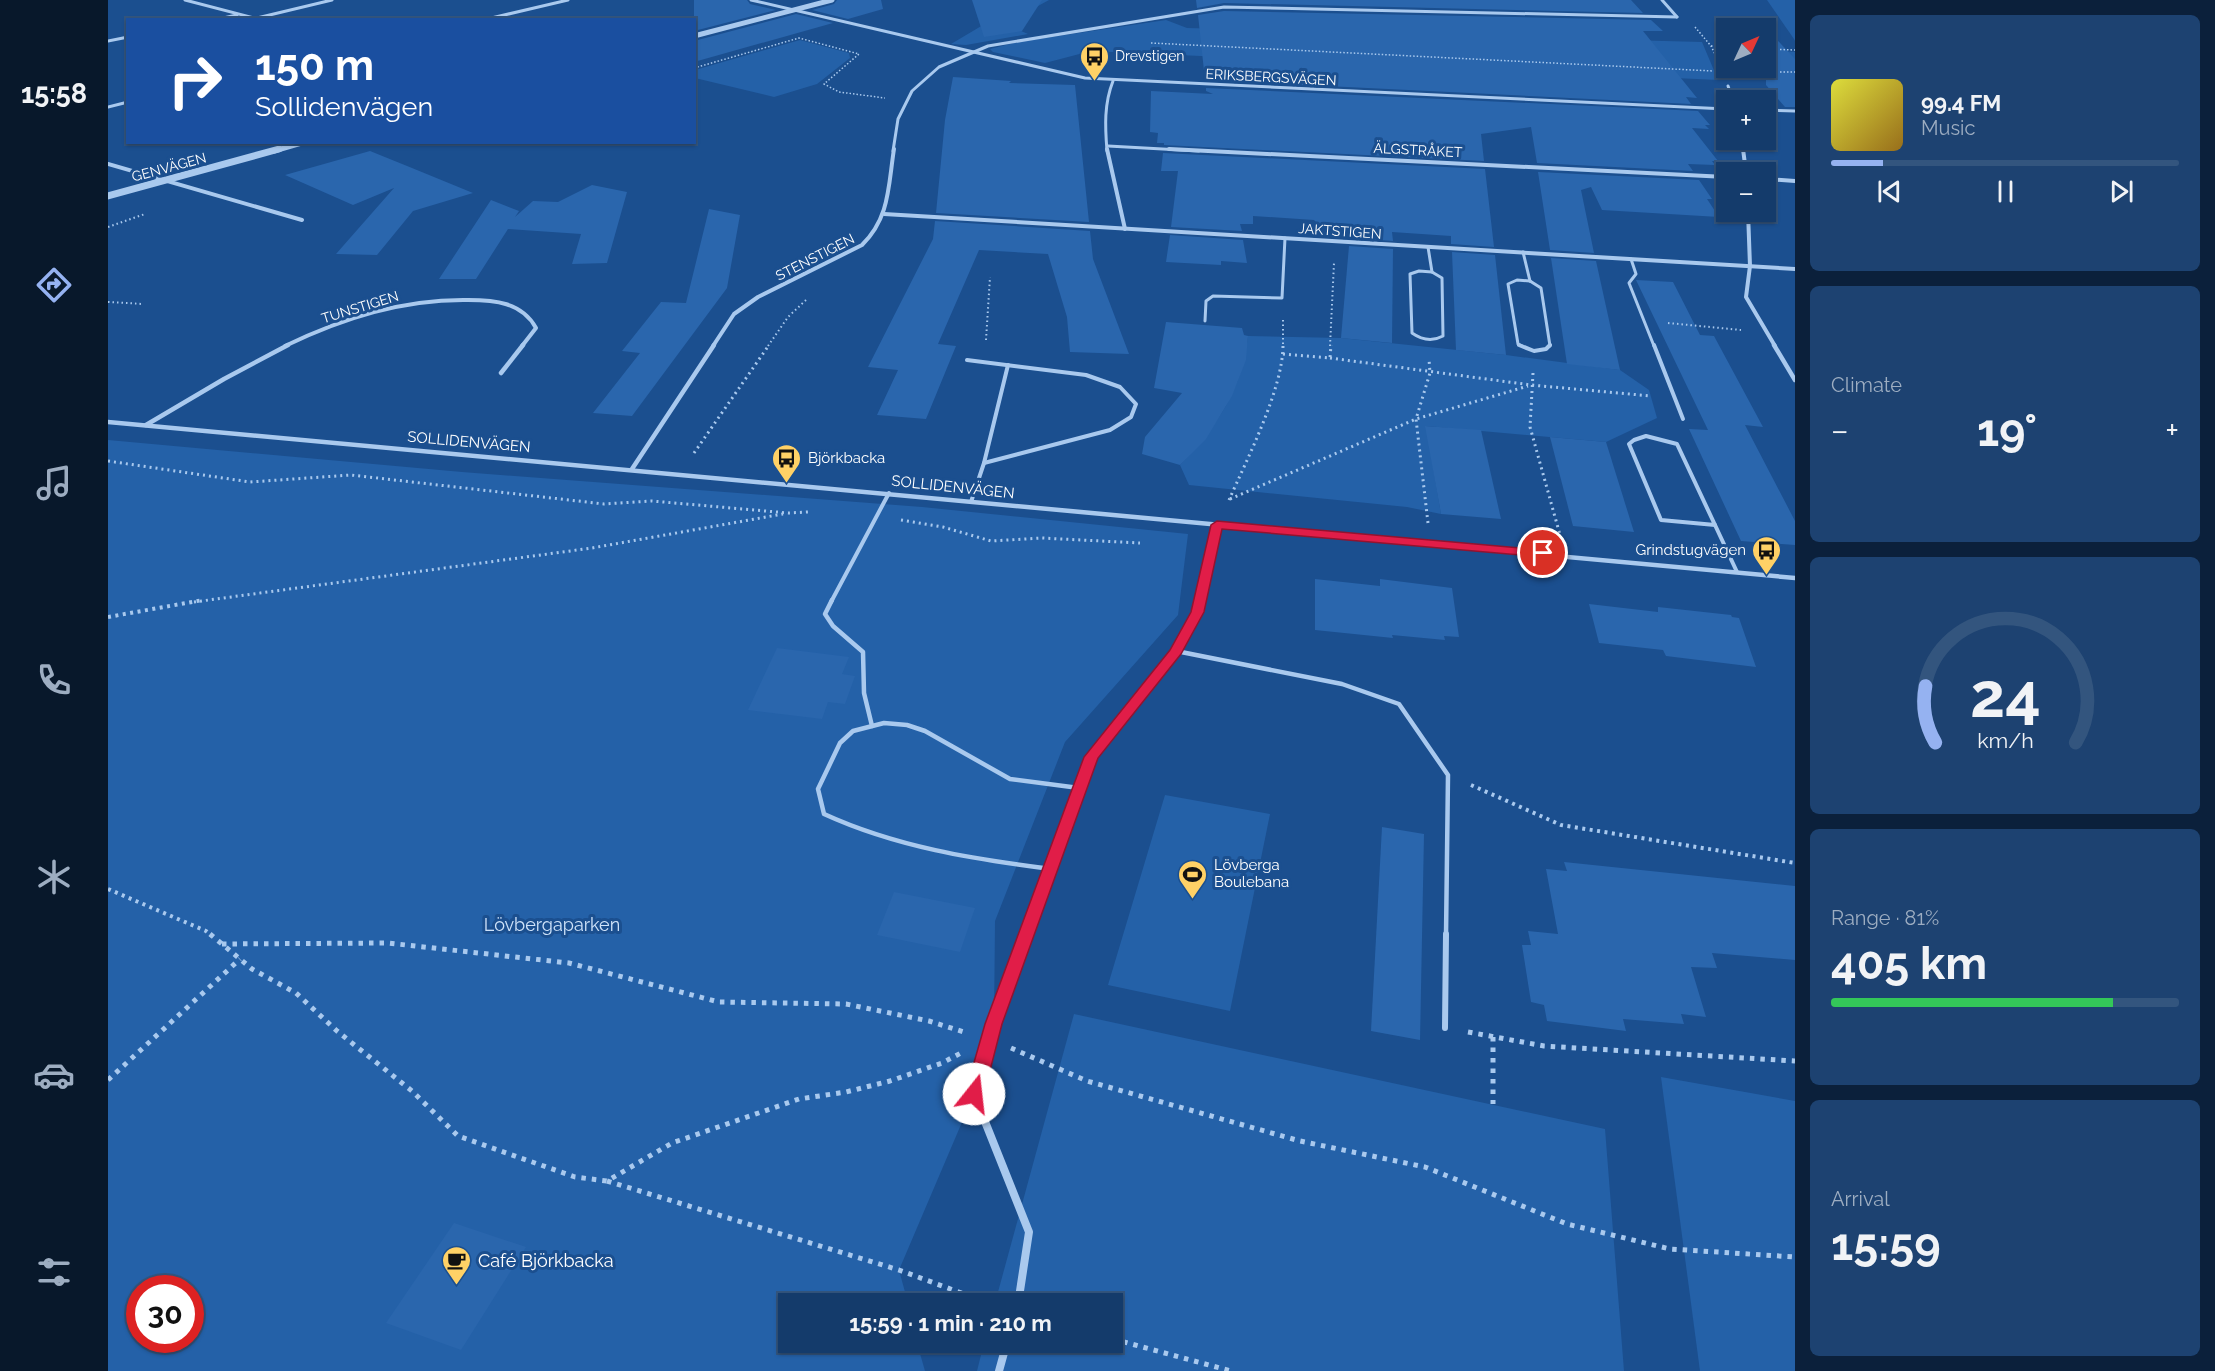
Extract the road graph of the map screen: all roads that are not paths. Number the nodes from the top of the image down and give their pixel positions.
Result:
1 (185, 0) edge
2 (332, 0) edge
3 (568, 0) edge
4 (751, 0) edge
5 (832, 0) edge
6 (1225, 0) edge
7 (1662, 0) edge
8 (1224, 7) junction
9 (795, 10) junction
10 (240, 14) junction
11 (223, 18) edge
12 (257, 18) edge
13 (492, 18) edge
14 (696, 35) edge
15 (126, 37) edge
16 (108, 41) edge
17 (970, 52) junction
18 (1113, 81) junction
19 (1728, 86) road end
20 (1729, 90) edge
21 (126, 102) edge
22 (108, 107) edge
23 (1716, 109) edge
24 (1776, 110) edge
25 (1795, 111) edge
26 (298, 144) edge
27 (1108, 146) junction
28 (108, 164) edge
29 (1716, 176) edge
30 (1776, 179) edge
31 (1795, 180) edge
32 (165, 181) junction
33 (108, 196) edge
34 (884, 214) junction
35 (302, 220) dead end
36 (1748, 222) edge
37 (1125, 229) junction
38 (1285, 238) junction
39 (1428, 247) junction
40 (1524, 252) junction
41 (1630, 259) junction
42 (1750, 266) junction
43 (1795, 269) edge
44 (1432, 272) junction
45 (1530, 281) junction
46 (1205, 321) dead end
47 (968, 360) dead end
48 (1008, 365) junction
49 (501, 373) dead end
50 (1795, 380) edge
51 (1683, 419) dead end
52 (108, 422) edge
53 (145, 426) junction
54 (984, 463) junction
55 (632, 469) junction
56 (889, 493) junction
57 (971, 501) junction
58 (1217, 525) junction
59 (1715, 525) junction
60 (1737, 572) junction
61 (1795, 578) edge
62 (1176, 651) junction
63 (872, 726) junction
64 (1080, 788) junction
65 (1051, 869) junction
66 (1445, 1028) road end
67 (1020, 1293) edge
68 (1004, 1353) edge
69 (999, 1371) edge

1 - 10 street
2 - 12 street
3 - 13 street
4 - 9 street, ERIKSBERGSVÄGEN
5 - 9 street
6 - 8 street
7 - 8 street, STENSTIGEN
8 - 17 street, STENSTIGEN
9 - 14 street
9 - 17 street, ERIKSBERGSVÄGEN
10 - 11 street
10 - 12 street
15 - 16 street
17 - 18 street, ERIKSBERGSVÄGEN
17 - 34 street, STENSTIGEN
18 - 23 street, ERIKSBERGSVÄGEN
18 - 27 street
19 - 20 street
21 - 22 street
24 - 25 street
26 - 32 street, GENVÄGEN
27 - 29 street, ÄLGSTRÅKET
27 - 37 street
28 - 32 street
30 - 31 street
32 - 33 street, GENVÄGEN
32 - 35 street
34 - 37 street, JAKTSTIGEN
34 - 55 street, STENSTIGEN
36 - 42 street
37 - 38 street, JAKTSTIGEN
38 - 39 street, JAKTSTIGEN
38 - 46 lane
39 - 40 street, JAKTSTIGEN
39 - 44 lane
40 - 41 street, JAKTSTIGEN
40 - 45 lane
41 - 42 street, JAKTSTIGEN
41 - 51 lane
42 - 43 street, JAKTSTIGEN
42 - 50 street
44 - 44 lane
45 - 45 lane
47 - 48 lane
48 - 54 lane
48 - 54 lane
49 - 53 street, TUNSTIGEN
52 - 53 street, SOLLIDENVÄGEN
53 - 55 street, SOLLIDENVÄGEN
54 - 57 lane
55 - 56 street, SOLLIDENVÄGEN
56 - 57 street, SOLLIDENVÄGEN
56 - 63 lane
57 - 58 street, SOLLIDENVÄGEN
58 - 60 street, SOLLIDENVÄGEN
58 - 62 street
59 - 59 lane
59 - 60 lane
60 - 61 street, SOLLIDENVÄGEN
62 - 64 street
62 - 66 lane
63 - 64 lane
63 - 65 lane
64 - 65 street
65 - 67 street
68 - 69 street

